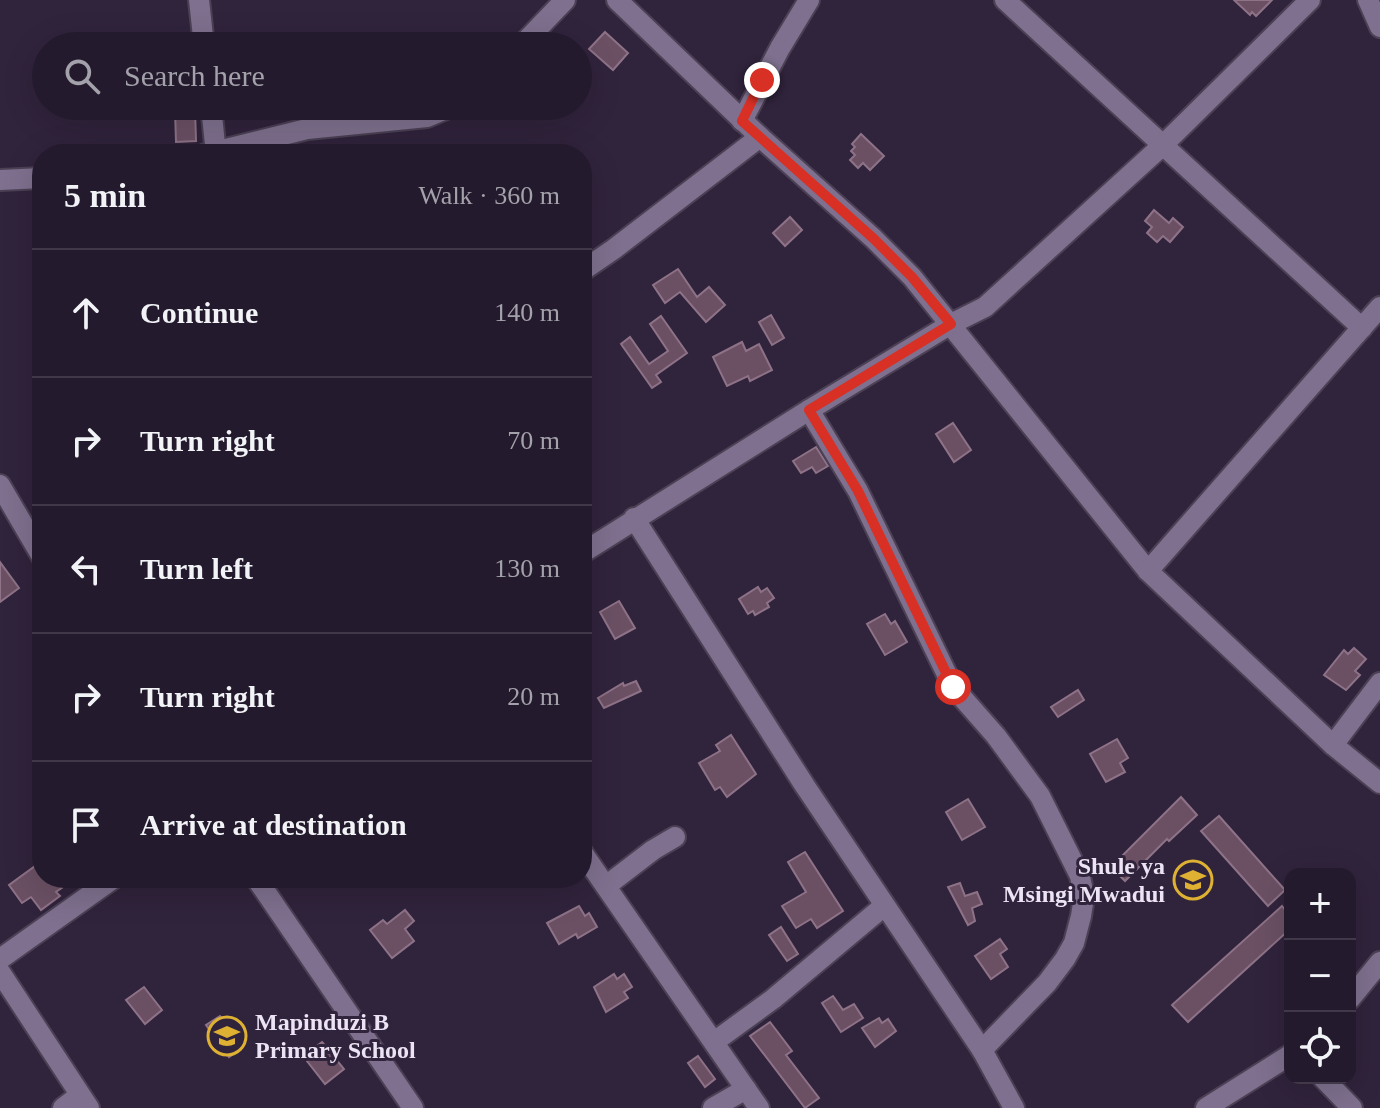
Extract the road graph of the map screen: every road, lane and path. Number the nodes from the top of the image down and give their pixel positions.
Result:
1 (199, 0) edge
2 (565, 0) edge
3 (617, 0) edge
4 (809, 0) edge
5 (1005, 0) edge
6 (1310, 0) edge
7 (1368, 0) edge
8 (1380, 27) edge
9 (202, 32) edge
10 (534, 32) edge
11 (212, 120) edge
12 (397, 120) edge
13 (742, 121) junction
14 (760, 137) junction
15 (213, 144) edge
16 (248, 144) edge
17 (1164, 144) junction
18 (32, 178) edge
19 (0, 180) edge
20 (592, 264) edge
21 (1380, 307) edge
22 (951, 324) junction
23 (1362, 328) junction
24 (809, 410) junction
25 (0, 485) edge
26 (5, 508) edge
27 (634, 518) junction
28 (32, 544) edge
29 (592, 546) edge
30 (1148, 571) junction
31 (1380, 683) edge
32 (1333, 745) junction
33 (1380, 783) edge
34 (675, 837) dead end
35 (592, 866) edge
36 (606, 886) junction
37 (100, 888) edge
38 (263, 888) edge
39 (884, 906) junction
40 (0, 959) edge
41 (1380, 962) edge
42 (0, 972) edge
43 (1356, 992) edge
44 (714, 1042) junction
45 (982, 1050) junction
46 (1284, 1059) edge
47 (1329, 1084) edge
48 (746, 1089) junction
49 (85, 1101) edge
50 (63, 1108) edge
51 (413, 1108) edge
52 (713, 1108) edge
53 (759, 1108) edge
54 (1014, 1108) edge
55 (1206, 1108) edge
56 (1352, 1108) edge

1 - 9 street
2 - 10 street
3 - 13 street
4 - 13 street
5 - 17 street
6 - 17 street
7 - 8 street
11 - 15 street
12 - 16 street
13 - 14 street
14 - 20 street
14 - 22 street
17 - 22 street
17 - 23 street
18 - 19 street
21 - 23 street
22 - 24 street
22 - 30 street
23 - 30 street
24 - 27 street
24 - 45 street
25 - 26 street
26 - 28 street
27 - 29 street
27 - 39 street
30 - 32 street
31 - 32 street
32 - 33 street
34 - 36 street
35 - 36 street
36 - 44 street
37 - 40 street
38 - 51 street
39 - 44 street
39 - 45 street
41 - 43 street
42 - 49 street
44 - 48 street
45 - 54 street
46 - 55 street
47 - 56 street
48 - 52 street
48 - 53 street
49 - 50 street

